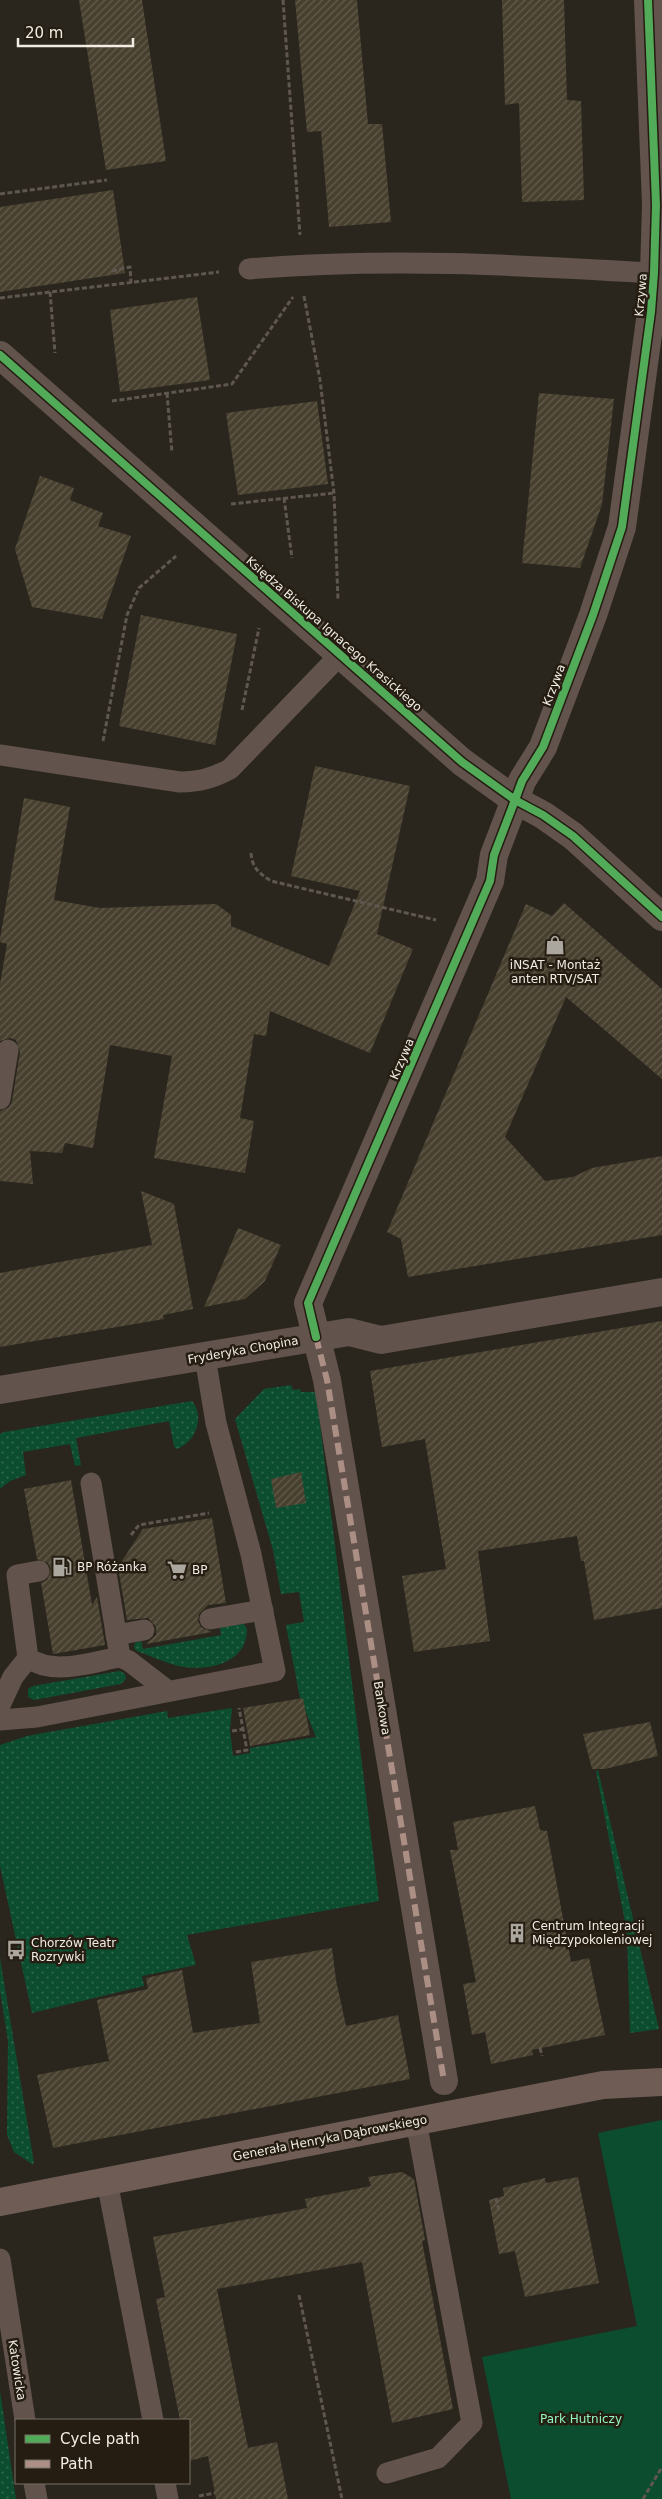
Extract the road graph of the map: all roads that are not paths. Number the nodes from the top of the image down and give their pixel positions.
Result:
1 (648, 0) edge
2 (249, 269) road end
3 (654, 273) junction
4 (0, 355) edge
5 (340, 655) junction
6 (0, 754) edge
7 (514, 800) junction
8 (662, 917) edge
9 (8, 1050) dead end
10 (0, 1099) edge
11 (662, 1292) edge
12 (316, 1337) junction
13 (205, 1357) junction
14 (0, 1390) edge
15 (91, 1483) dead end
16 (39, 1571) dead end
17 (263, 1610) junction
18 (210, 1619) dead end
19 (144, 1630) dead end
20 (116, 1635) junction
21 (120, 1657) junction
22 (28, 1658) junction
23 (168, 1691) junction
24 (0, 1705) edge
25 (0, 1720) edge
26 (444, 2081) dead end
27 (662, 2082) edge
28 (416, 2121) junction
29 (107, 2181) junction
30 (0, 2202) edge
31 (0, 2260) edge
32 (24, 2419) edge
33 (153, 2419) edge
34 (387, 2473) dead end
35 (34, 2484) edge
36 (165, 2484) edge
37 (37, 2499) edge
38 (168, 2499) edge

1 - 3 street, Krzywa
2 - 3 lane
3 - 7 street, Krzywa
4 - 5 street, Księdza Biskupa Ignacego Krasickiego
5 - 6 lane
5 - 7 street, Księdza Biskupa Ignacego Krasickiego
7 - 8 street, Księdza Biskupa Ignacego Krasickiego
7 - 12 street, Krzywa
9 - 10 lane
11 - 12 street, Fryderyka Chopina
12 - 13 street, Fryderyka Chopina
12 - 26 street, Bankowa
13 - 14 street, Fryderyka Chopina
13 - 17 lane
15 - 20 lane
16 - 22 lane
17 - 18 lane
17 - 23 lane
19 - 20 lane
20 - 21 lane
21 - 22 lane
21 - 23 lane
22 - 24 lane
23 - 25 lane
27 - 28 street, Generała Henryka Dąbrowskiego
28 - 29 street, Generała Henryka Dąbrowskiego
28 - 34 lane
29 - 30 street, Generała Henryka Dąbrowskiego
29 - 33 lane
31 - 32 lane, Katowicka
35 - 37 lane
36 - 38 lane

